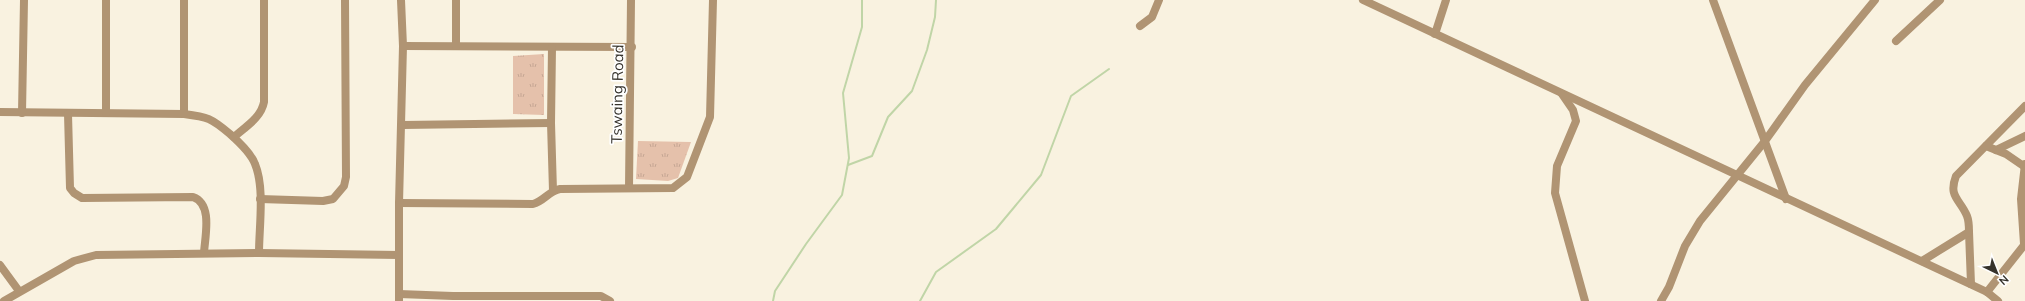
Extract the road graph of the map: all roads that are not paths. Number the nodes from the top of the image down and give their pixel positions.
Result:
1 (24, 0) edge
2 (106, 0) edge
3 (184, 0) edge
4 (264, 0) edge
5 (345, 0) edge
6 (401, 0) edge
7 (456, 0) edge
8 (631, 0) edge
9 (713, 0) edge
10 (1159, 0) edge
11 (1363, 0) edge
12 (1446, 0) edge
13 (1713, 0) edge
14 (1875, 0) edge
15 (1940, 0) edge
16 (1140, 26) dead end
17 (1435, 34) junction
18 (1896, 41) dead end
19 (403, 46) junction
20 (456, 46) junction
21 (552, 47) junction
22 (632, 47) junction
23 (1562, 94) junction
24 (2025, 106) edge
25 (0, 112) edge
26 (22, 113) junction
27 (106, 113) junction
28 (68, 114) junction
29 (184, 114) junction
30 (551, 123) junction
31 (403, 124) junction
32 (2025, 136) edge
33 (234, 137) junction
34 (1765, 141) junction
35 (1986, 146) junction
36 (1996, 150) junction
37 (2025, 166) edge
38 (1737, 176) junction
39 (629, 188) junction
40 (552, 191) junction
41 (1786, 198) junction
42 (260, 199) junction
43 (399, 203) junction
44 (1969, 232) junction
45 (2025, 244) edge
46 (204, 253) junction
47 (259, 253) junction
48 (399, 255) junction
49 (1922, 261) junction
50 (0, 265) edge
51 (1971, 284) junction
52 (19, 291) junction
53 (1987, 292) junction
54 (399, 298) edge
55 (453, 299) edge
56 (534, 299) edge
57 (4, 301) edge
58 (610, 301) edge
59 (1585, 301) edge
60 (1661, 301) edge
61 (1998, 301) edge

1 - 26 street
2 - 27 street
3 - 29 street
4 - 33 street
5 - 42 street
6 - 19 street
7 - 20 street
8 - 22 street, Tswaing Road
9 - 39 street
10 - 16 street
11 - 17 street
12 - 17 street
13 - 34 street
14 - 34 street
15 - 18 street
17 - 23 street
19 - 20 street
19 - 31 street
20 - 21 street
21 - 22 street
21 - 30 street
22 - 39 street, Tswaing Road
23 - 38 street
23 - 59 street
24 - 35 street
25 - 26 street
26 - 28 street
27 - 28 street
27 - 29 street
28 - 46 street
29 - 33 street
30 - 31 street
30 - 40 street
31 - 43 street
32 - 36 street
33 - 42 street
34 - 38 street
34 - 41 street
35 - 36 street
35 - 44 street
36 - 37 street
37 - 45 street
38 - 41 street
38 - 60 street
39 - 40 street
40 - 43 street
41 - 49 street
42 - 47 street
43 - 48 street
44 - 49 street
44 - 51 street
45 - 53 street
46 - 47 street
46 - 52 street
47 - 48 street
48 - 54 street
49 - 51 street
50 - 52 street
51 - 53 street
52 - 57 street
53 - 61 street
54 - 55 street
55 - 56 street
56 - 58 street

